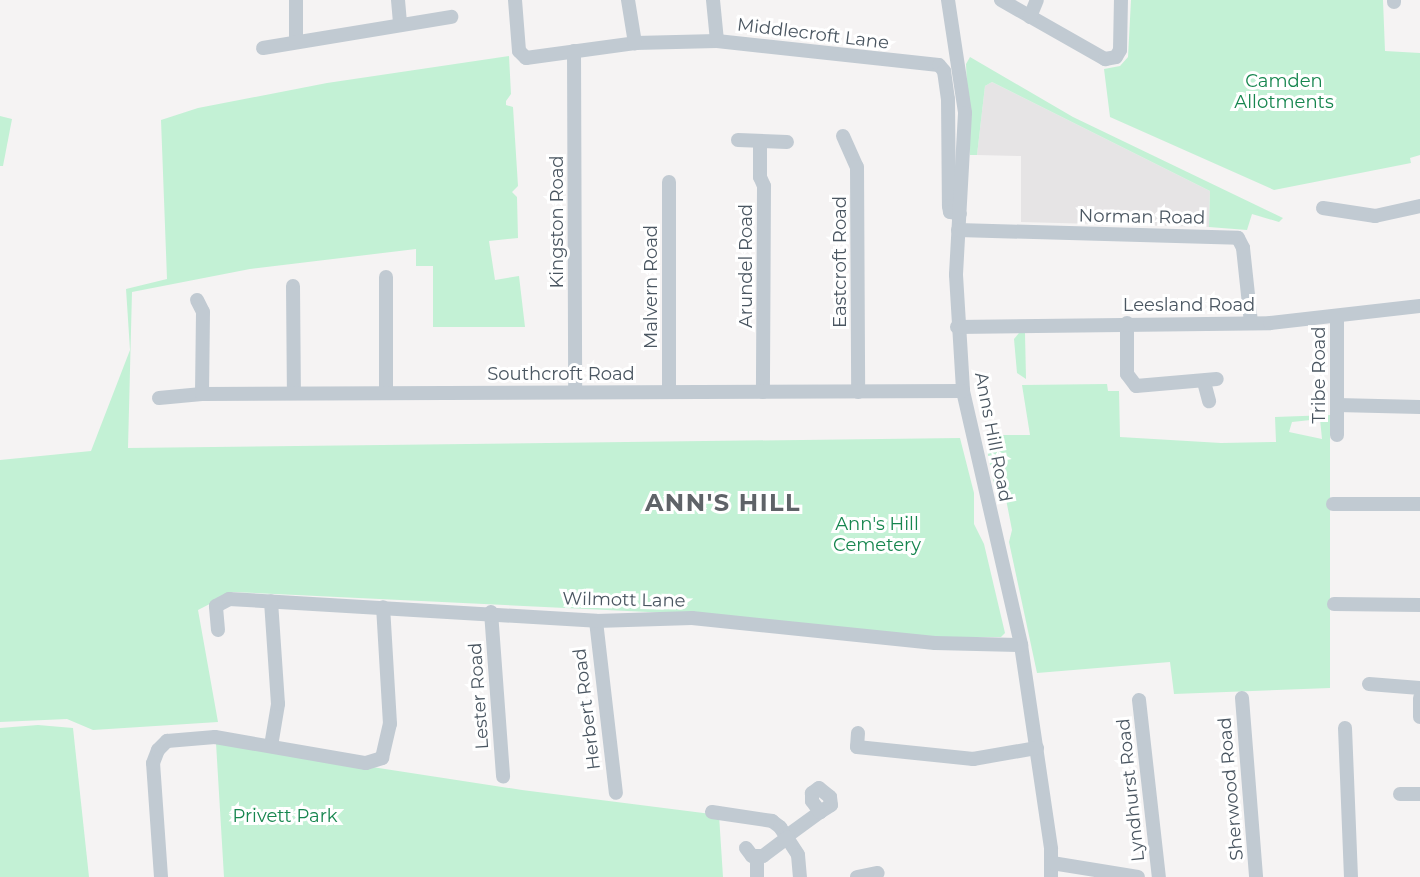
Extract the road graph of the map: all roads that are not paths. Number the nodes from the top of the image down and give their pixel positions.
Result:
1 (296, 0) edge
2 (398, 0) edge
3 (515, 0) edge
4 (628, 0) edge
5 (713, 0) edge
6 (948, 0) edge
7 (1000, 0) edge
8 (1037, 0) edge
9 (1121, 0) edge
10 (451, 17) dead end
11 (1030, 17) junction
12 (400, 24) junction
13 (296, 41) junction
14 (717, 41) junction
15 (635, 43) junction
16 (263, 48) dead end
17 (574, 51) junction
18 (843, 136) dead end
19 (738, 140) dead end
20 (760, 141) junction
21 (787, 142) dead end
22 (669, 182) dead end
23 (1420, 206) edge
24 (1323, 208) dead end
25 (960, 214) junction
26 (958, 230) junction
27 (386, 277) dead end
28 (293, 286) dead end
29 (197, 300) dead end
30 (1420, 306) edge
31 (1337, 316) junction
32 (1127, 323) junction
33 (1251, 323) junction
34 (957, 327) junction
35 (963, 391) junction
36 (575, 392) junction
37 (669, 392) junction
38 (763, 392) junction
39 (858, 392) junction
40 (294, 393) junction
41 (386, 393) junction
42 (202, 394) junction
43 (159, 398) dead end
44 (1209, 401) dead end
45 (1337, 405) junction
46 (1420, 407) edge
47 (1337, 435) dead end
48 (1333, 504) dead end
49 (1420, 504) edge
50 (271, 601) junction
51 (1334, 604) dead end
52 (1420, 605) edge
53 (383, 606) junction
54 (491, 612) junction
55 (596, 621) junction
56 (218, 630) dead end
57 (1021, 645) junction
58 (1369, 684) dead end
59 (1420, 688) edge
60 (1242, 698) dead end
61 (1420, 698) edge
62 (1139, 700) dead end
63 (1420, 717) edge
64 (1346, 728) dead end
65 (271, 746) junction
66 (857, 747) dead end
67 (1037, 748) junction
68 (503, 777) dead end
69 (616, 793) dead end
70 (1400, 794) dead end
71 (1420, 794) edge
72 (712, 812) dead end
73 (820, 812) dead end
74 (787, 837) junction
75 (1052, 870) edge
76 (878, 873) dead end
77 (161, 877) edge
78 (757, 877) edge
79 (800, 877) edge
80 (857, 877) edge
81 (1138, 877) edge
82 (1159, 877) edge
83 (1256, 877) edge
84 (1351, 877) edge

1 - 13 street
2 - 12 street
3 - 17 street, Middlecroft Lane
4 - 15 street
5 - 14 street
6 - 25 street, Anns Hill Road
7 - 11 street
8 - 11 street
9 - 11 street
10 - 12 street
12 - 13 street
13 - 16 street
14 - 15 street, Middlecroft Lane
14 - 25 street, Middlecroft Lane
15 - 17 street, Middlecroft Lane
17 - 36 street, Kingston Road
18 - 39 street, Eastcroft Road
19 - 20 street
20 - 21 street
20 - 38 street, Arundel Road
22 - 37 street, Malvern Road
23 - 24 street
25 - 26 street, Anns Hill Road
26 - 33 street, Norman Road
26 - 34 street, Anns Hill Road
27 - 41 street
28 - 40 street
29 - 42 street
30 - 31 street, Leesland Road
31 - 33 street, Leesland Road
31 - 45 street, Tribe Road
32 - 33 street, Leesland Road
32 - 34 street, Leesland Road
32 - 44 street
34 - 35 street, Anns Hill Road
35 - 39 street, Southcroft Road
35 - 57 street, Anns Hill Road
36 - 37 street, Southcroft Road
36 - 41 street, Southcroft Road
37 - 38 street, Southcroft Road
38 - 39 street, Southcroft Road
40 - 41 street, Southcroft Road
40 - 42 street, Southcroft Road
42 - 43 street, Southcroft Road
45 - 46 street
45 - 47 street, Tribe Road
48 - 49 street
50 - 53 street, Wilmott Lane
50 - 56 street, Wilmott Lane
50 - 65 street
51 - 52 street
53 - 54 street, Wilmott Lane
53 - 65 street
54 - 55 street, Wilmott Lane
54 - 68 street, Lester Road
55 - 57 street, Wilmott Lane
55 - 69 street, Herbert Road
57 - 67 street, Anns Hill Road
58 - 59 street
60 - 83 street, Sherwood Road
61 - 63 street
62 - 82 street, Lyndhurst Road
64 - 84 street
65 - 77 street
66 - 67 street
67 - 75 street, Anns Hill Road
70 - 71 street
72 - 74 street
73 - 74 street
74 - 78 street
74 - 79 street
75 - 81 street
76 - 80 street

